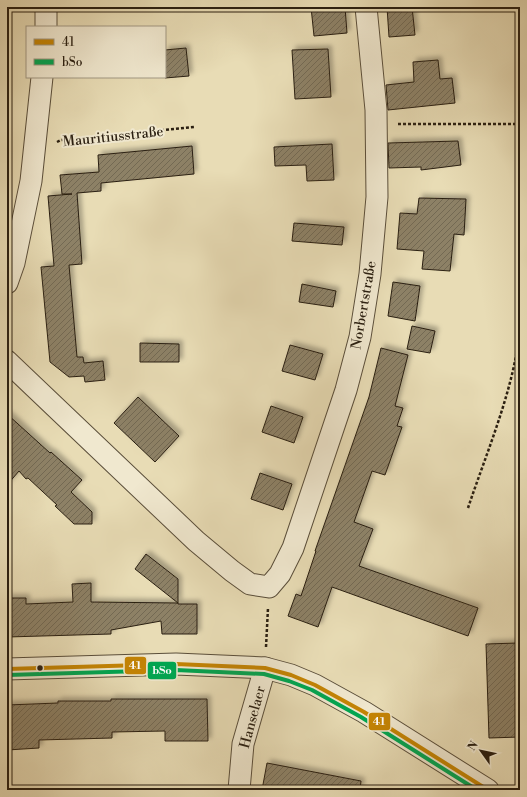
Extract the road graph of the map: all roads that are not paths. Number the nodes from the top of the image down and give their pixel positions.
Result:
1 (46, 7) edge
2 (366, 7) edge
3 (46, 26) edge
4 (42, 78) edge
5 (7, 283) edge
6 (7, 361) edge
7 (265, 668) junction
8 (7, 669) edge
9 (239, 790) edge
10 (488, 790) edge

1 - 3 street
2 - 6 street, Norbertstraße
4 - 5 street
7 - 8 street
7 - 9 street, Hanselaer
7 - 10 street

